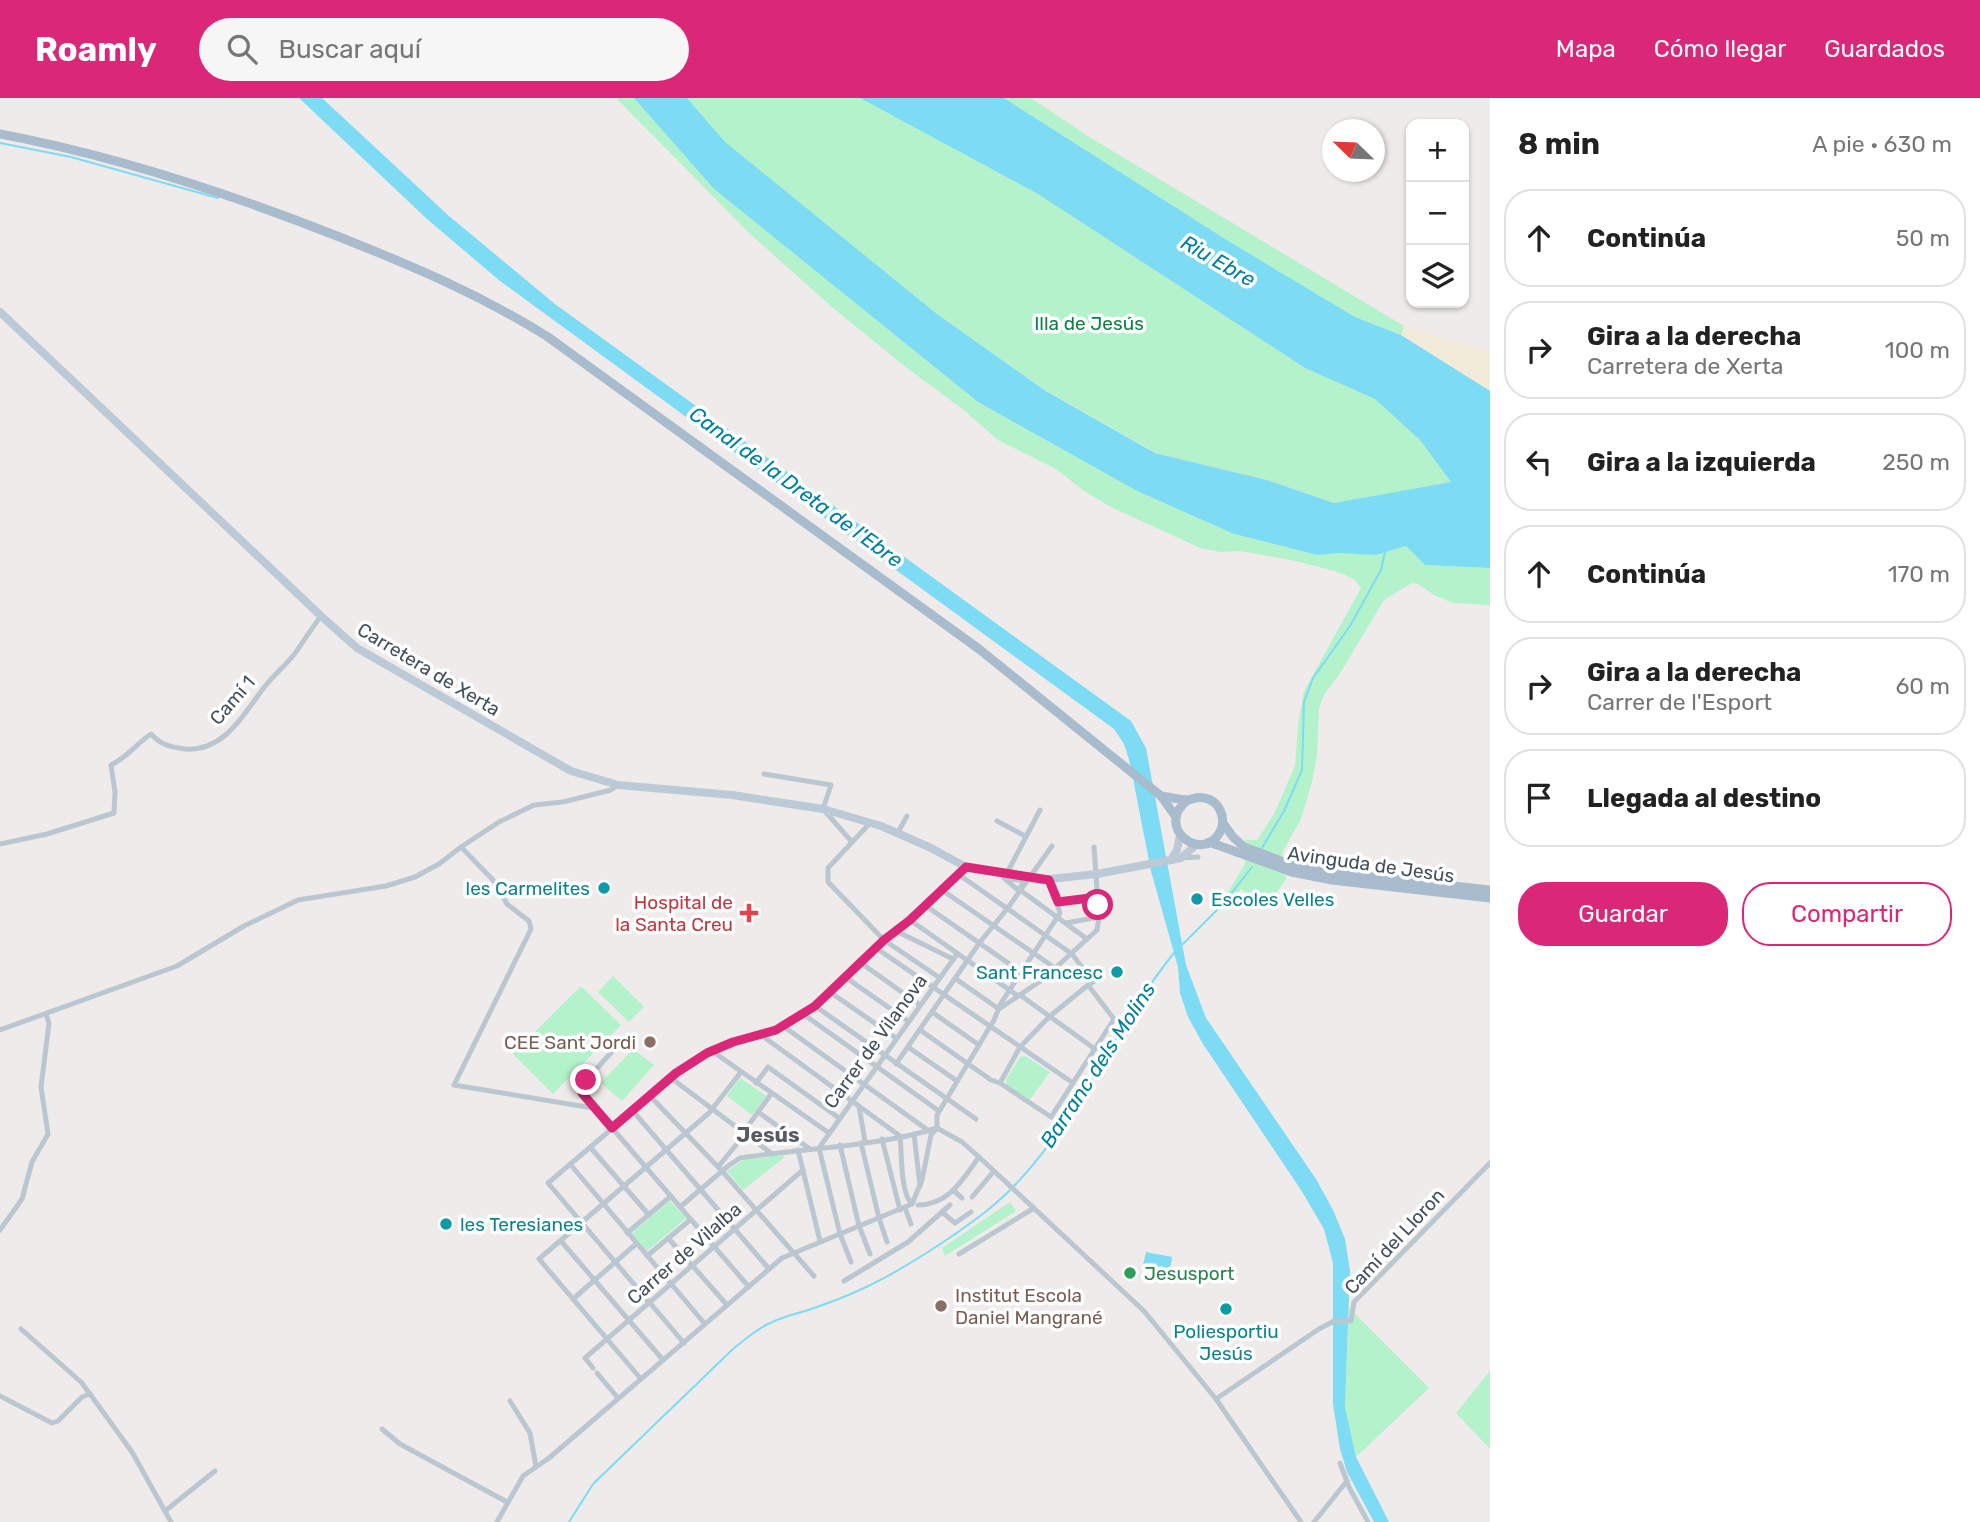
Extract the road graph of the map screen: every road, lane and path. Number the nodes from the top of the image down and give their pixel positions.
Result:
1 (0, 134) edge
2 (0, 312) edge
3 (321, 616) junction
4 (764, 774) dead end
5 (618, 785) junction
6 (1160, 796) junction
7 (1188, 800) junction
8 (823, 809) junction
9 (1040, 810) dead end
10 (907, 816) dead end
11 (1176, 817) junction
12 (997, 821) dead end
13 (1223, 822) junction
14 (871, 823) junction
15 (897, 834) junction
16 (1180, 835) junction
17 (1025, 836) junction
18 (852, 842) junction
19 (1209, 842) junction
20 (0, 844) edge
21 (1052, 845) dead end
22 (461, 846) junction
23 (1195, 846) junction
24 (1094, 847) dead end
25 (1179, 854) junction
26 (1198, 857) joint
27 (966, 867) junction
28 (958, 874) junction
29 (1097, 874) junction
30 (1005, 877) junction
31 (1029, 878) junction
32 (1049, 880) junction
33 (942, 890) junction
34 (1020, 890) junction
35 (1490, 890) edge
36 (1098, 897) junction
37 (1490, 898) edge
38 (1058, 902) junction
39 (926, 905) junction
40 (1007, 909) junction
41 (1057, 917) junction
42 (1099, 918) junction
43 (910, 920) junction
44 (1066, 923) junction
45 (992, 926) junction
46 (896, 932) junction
47 (1045, 935) junction
48 (1087, 939) junction
49 (884, 940) junction
50 (980, 942) junction
51 (876, 948) junction
52 (1033, 953) junction
53 (1072, 954) junction
54 (955, 956) junction
55 (968, 960) junction
56 (861, 962) junction
57 (1055, 968) junction
58 (1021, 972) junction
59 (845, 977) junction
60 (940, 978) junction
61 (956, 979) junction
62 (1088, 985) junction
63 (933, 988) junction
64 (1009, 990) junction
65 (830, 992) junction
66 (944, 995) junction
67 (1019, 996) junction
68 (920, 1005) junction
69 (815, 1006) junction
70 (999, 1009) junction
71 (932, 1012) junction
72 (46, 1014) junction
73 (803, 1014) junction
74 (1049, 1017) junction
75 (908, 1021) junction
76 (783, 1026) junction
77 (989, 1027) junction
78 (0, 1030) edge
79 (920, 1030) junction
80 (763, 1034) junction
81 (896, 1038) junction
82 (621, 1042) dead end
83 (979, 1045) junction
84 (908, 1047) junction
85 (1020, 1047) junction
86 (1095, 1049) junction
87 (712, 1051) junction
88 (884, 1055) junction
89 (968, 1063) junction
90 (896, 1064) junction
91 (876, 1066) junction
92 (741, 1072) junction
93 (671, 1078) junction
94 (957, 1081) junction
95 (756, 1083) junction
96 (1000, 1083) junction
97 (1073, 1083) junction
98 (863, 1084) junction
99 (771, 1094) junction
100 (649, 1096) junction
101 (947, 1099) junction
102 (851, 1101) junction
103 (859, 1106) junction
104 (593, 1108) junction
105 (632, 1110) junction
106 (712, 1110) junction
107 (939, 1111) junction
108 (758, 1112) junction
109 (839, 1118) junction
110 (976, 1119) dead end
111 (612, 1128) junction
112 (937, 1128) junction
113 (929, 1131) junction
114 (686, 1133) junction
115 (744, 1133) junction
116 (829, 1133) junction
117 (914, 1134) junction
118 (900, 1136) junction
119 (882, 1139) junction
120 (863, 1143) junction
121 (840, 1145) junction
122 (590, 1147) junction
123 (819, 1148) junction
124 (810, 1149) junction
125 (667, 1150) junction
126 (798, 1150) junction
127 (772, 1154) junction
128 (979, 1157) junction
129 (1490, 1163) edge
130 (570, 1164) junction
131 (646, 1168) junction
132 (720, 1169) junction
133 (803, 1170) junction
134 (994, 1171) junction
135 (920, 1186) junction
136 (624, 1187) junction
137 (701, 1189) junction
138 (954, 1191) junction
139 (671, 1196) junction
140 (972, 1197) dead end
141 (962, 1198) dead end
142 (604, 1204) junction
143 (915, 1204) junction
144 (950, 1205) dead end
145 (680, 1207) junction
146 (1034, 1208) junction
147 (902, 1209) junction
148 (757, 1210) junction
149 (942, 1212) junction
150 (971, 1212) dead end
151 (649, 1215) junction
152 (878, 1218) junction
153 (690, 1220) junction
154 (581, 1223) junction
155 (911, 1224) dead end
156 (859, 1226) junction
157 (735, 1229) junction
158 (0, 1230) edge
159 (627, 1233) junction
160 (840, 1234) junction
161 (668, 1238) junction
162 (561, 1241) junction
163 (820, 1241) junction
164 (887, 1242) dead end
165 (636, 1244) junction
166 (714, 1247) junction
167 (793, 1252) junction
168 (870, 1254) dead end
169 (959, 1254) dead end
170 (647, 1256) junction
171 (851, 1262) dead end
172 (614, 1263) junction
173 (692, 1265) junction
174 (769, 1269) junction
175 (814, 1276) dead end
176 (594, 1280) junction
177 (844, 1281) dead end
178 (671, 1284) junction
179 (748, 1287) junction
180 (573, 1299) junction
181 (650, 1304) junction
182 (727, 1305) junction
183 (629, 1320) junction
184 (705, 1324) junction
185 (21, 1329) dead end
186 (607, 1339) junction
187 (684, 1343) junction
188 (663, 1360) junction
189 (641, 1379) junction
190 (90, 1394) junction
191 (0, 1396) edge
192 (618, 1398) junction
193 (1216, 1399) junction
194 (510, 1401) dead end
195 (382, 1429) dead end
196 (1340, 1463) dead end
197 (536, 1467) junction
198 (215, 1471) dead end
199 (1347, 1482) junction
200 (507, 1502) junction
201 (165, 1511) junction
202 (1300, 1521) edge
203 (171, 1522) edge
204 (497, 1522) edge
205 (1314, 1522) edge
206 (1368, 1522) edge

1 - 6 main road
2 - 3 main road, Carretera de Xerta
3 - 5 main road, Carretera de Xerta
3 - 20 street, Camí 1
4 - 8 street
5 - 8 main road, Carretera de Xerta
5 - 22 street
6 - 7 main road
6 - 11 main road
7 - 11 main road
7 - 13 main road
8 - 14 main road, Carretera de Xerta
8 - 18 street
9 - 17 street
10 - 15 street
11 - 16 main road
12 - 17 street
13 - 19 main road
13 - 35 main road, Avinguda de Jesús
14 - 15 main road, Carretera de Xerta
14 - 18 street
15 - 27 main road, Carretera de Xerta
16 - 23 main road
16 - 25 main road
17 - 30 street
18 - 49 street
19 - 23 main road
19 - 37 main road, Avinguda de Jesús
21 - 31 street
22 - 72 street
22 - 104 street
23 - 25 main road
23 - 26 main road
24 - 29 street
25 - 26 street
25 - 29 main road
27 - 28 street
27 - 30 main road
28 - 33 street
28 - 40 street
29 - 32 main road
29 - 36 street
30 - 31 main road
31 - 32 main road
31 - 34 street
32 - 38 street
33 - 39 street
33 - 45 street
34 - 40 street
34 - 41 street
36 - 38 street
36 - 42 street
38 - 41 street
39 - 43 street
39 - 50 street
40 - 45 street
40 - 47 street
41 - 44 street
41 - 47 street
42 - 44 street
42 - 48 street
43 - 46 street
43 - 54 street
44 - 48 street
45 - 50 street
45 - 52 street
46 - 49 street
46 - 54 street
47 - 52 street
47 - 53 street
48 - 53 street
49 - 51 street
49 - 60 street
50 - 55 street
50 - 58 street
51 - 56 street
51 - 63 street
52 - 57 street
52 - 58 street
53 - 57 street
53 - 62 street
54 - 55 street
54 - 60 street, Carrer de Vilanova
55 - 61 street
55 - 64 street
56 - 59 street
56 - 68 street
57 - 67 street
58 - 64 street
59 - 65 street
59 - 75 street
60 - 63 street, Carrer de Vilanova
61 - 66 street
61 - 70 street
62 - 74 street
62 - 86 street
63 - 66 street
63 - 68 street, Carrer de Vilanova
64 - 67 street
64 - 70 street
65 - 69 street
65 - 81 street
66 - 71 street
66 - 77 street
67 - 70 street
67 - 74 street
68 - 75 street, Carrer de Vilanova
69 - 73 street
69 - 88 street
70 - 77 street
71 - 79 street
71 - 83 street
72 - 78 street
72 - 158 street
73 - 76 street
73 - 91 street
74 - 85 street
74 - 86 street
75 - 81 street, Carrer de Vilanova
76 - 80 street
76 - 98 street
77 - 83 street
77 - 85 street
79 - 84 street
79 - 89 street
80 - 87 street
80 - 102 street
81 - 88 street, Carrer de Vilanova
82 - 104 street
83 - 89 street
84 - 90 street
84 - 94 street
85 - 96 street
85 - 97 street
86 - 97 street
87 - 92 street
87 - 93 street
88 - 90 street
88 - 91 street, Carrer de Vilanova
89 - 94 street
89 - 96 street
90 - 101 street
91 - 98 street, Carrer de Vilanova
91 - 107 street
92 - 95 street
92 - 106 street
93 - 100 street
93 - 106 street
94 - 101 street
95 - 99 street
95 - 109 street
96 - 97 street
98 - 102 street, Carrer de Vilanova
98 - 113 street
99 - 108 street
99 - 116 street
100 - 105 street
100 - 114 street
101 - 107 street
101 - 110 street
102 - 103 street
102 - 109 street, Carrer de Vilanova
103 - 118 street
103 - 120 street
104 - 111 street
105 - 111 street
105 - 125 street
106 - 114 street
106 - 115 street
107 - 112 street
108 - 115 street
108 - 124 street
109 - 116 street, Carrer de Vilanova
111 - 122 street
111 - 131 street
112 - 113 street
112 - 128 street
112 - 135 street
113 - 117 street
114 - 125 street
114 - 132 street
115 - 127 street
115 - 132 street
116 - 123 street, Carrer de Vilanova
117 - 118 street
117 - 135 street
118 - 119 street
118 - 143 street
119 - 120 street
119 - 147 street
120 - 121 street
120 - 152 street
121 - 123 street
121 - 156 street
122 - 130 street
122 - 136 street
123 - 124 street
123 - 160 street
124 - 126 street
125 - 131 street
125 - 137 street
126 - 127 street
126 - 133 street
127 - 132 street
128 - 134 street
128 - 138 street
129 - 193 street, Camí del Lloron
130 - 142 street
130 - 154 street
131 - 136 street
131 - 139 street
132 - 137 street
132 - 148 street
133 - 148 street, Carrer de Vilalba
133 - 163 street
134 - 140 street
134 - 146 street
135 - 143 street
136 - 142 street
136 - 151 street
137 - 145 street
137 - 157 street
138 - 141 street
138 - 143 street
139 - 145 street
139 - 151 street
142 - 154 street
142 - 159 street
143 - 147 street
144 - 149 street
145 - 153 street
146 - 169 street
146 - 193 street
147 - 152 street
147 - 155 street
148 - 157 street, Carrer de Vilalba
148 - 167 street
149 - 150 street
149 - 177 street
151 - 159 street
152 - 156 street
152 - 164 street
153 - 161 street
153 - 166 street
154 - 162 street
154 - 172 street
156 - 160 street
156 - 168 street
157 - 166 street, Carrer de Vilalba
157 - 174 street
159 - 165 street
160 - 163 street
160 - 171 street
161 - 170 street
161 - 173 street
162 - 176 street
162 - 180 street
163 - 167 street
165 - 170 street
165 - 172 street
166 - 173 street, Carrer de Vilalba
166 - 179 street
167 - 174 street
167 - 175 street
170 - 178 street
172 - 176 street
172 - 181 street
173 - 178 street, Carrer de Vilalba
173 - 182 street
174 - 179 street
176 - 180 street
176 - 183 street
178 - 181 street, Carrer de Vilalba
178 - 184 street
179 - 182 street
180 - 186 street
181 - 183 street, Carrer de Vilalba
181 - 187 street
182 - 184 street
183 - 186 street, Carrer de Vilalba
183 - 188 street
184 - 187 street
185 - 190 street
186 - 189 street
186 - 192 street, Carrer de Vilalba
187 - 188 street
188 - 189 street
189 - 192 street
190 - 191 street
190 - 201 street
192 - 197 street
193 - 202 street
194 - 197 street
195 - 200 street
196 - 199 street
197 - 200 street
198 - 201 street
199 - 205 street
199 - 206 street
200 - 204 street
201 - 203 street

